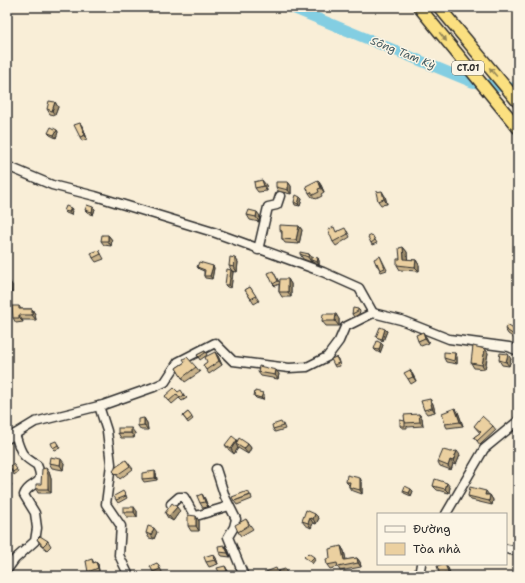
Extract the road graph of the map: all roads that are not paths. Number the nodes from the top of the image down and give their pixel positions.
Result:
1 (418, 7) edge
2 (439, 7) edge
3 (518, 102) edge
4 (518, 128) edge
5 (7, 166) edge
6 (280, 196) dead end
7 (258, 250) junction
8 (373, 313) junction
9 (518, 351) edge
10 (99, 406) junction
11 (518, 421) edge
12 (15, 434) junction
13 (7, 439) edge
14 (216, 469) dead end
15 (171, 504) edge
16 (229, 506) junction
17 (447, 513) edge
18 (507, 549) edge
19 (518, 550) edge
20 (421, 565) edge
21 (7, 570) edge
22 (129, 576) edge
23 (244, 576) edge
24 (419, 576) edge

1 -> 4 highway, CT.01
3 -> 2 highway, CT.01
5 - 7 street
6 - 7 street
7 - 8 street
8 - 9 street
8 - 10 street
10 - 12 street
10 - 22 street
11 - 17 street
12 - 13 street
12 - 21 street
14 - 16 street
15 - 16 street
16 - 23 street
18 - 19 street
20 - 24 street

